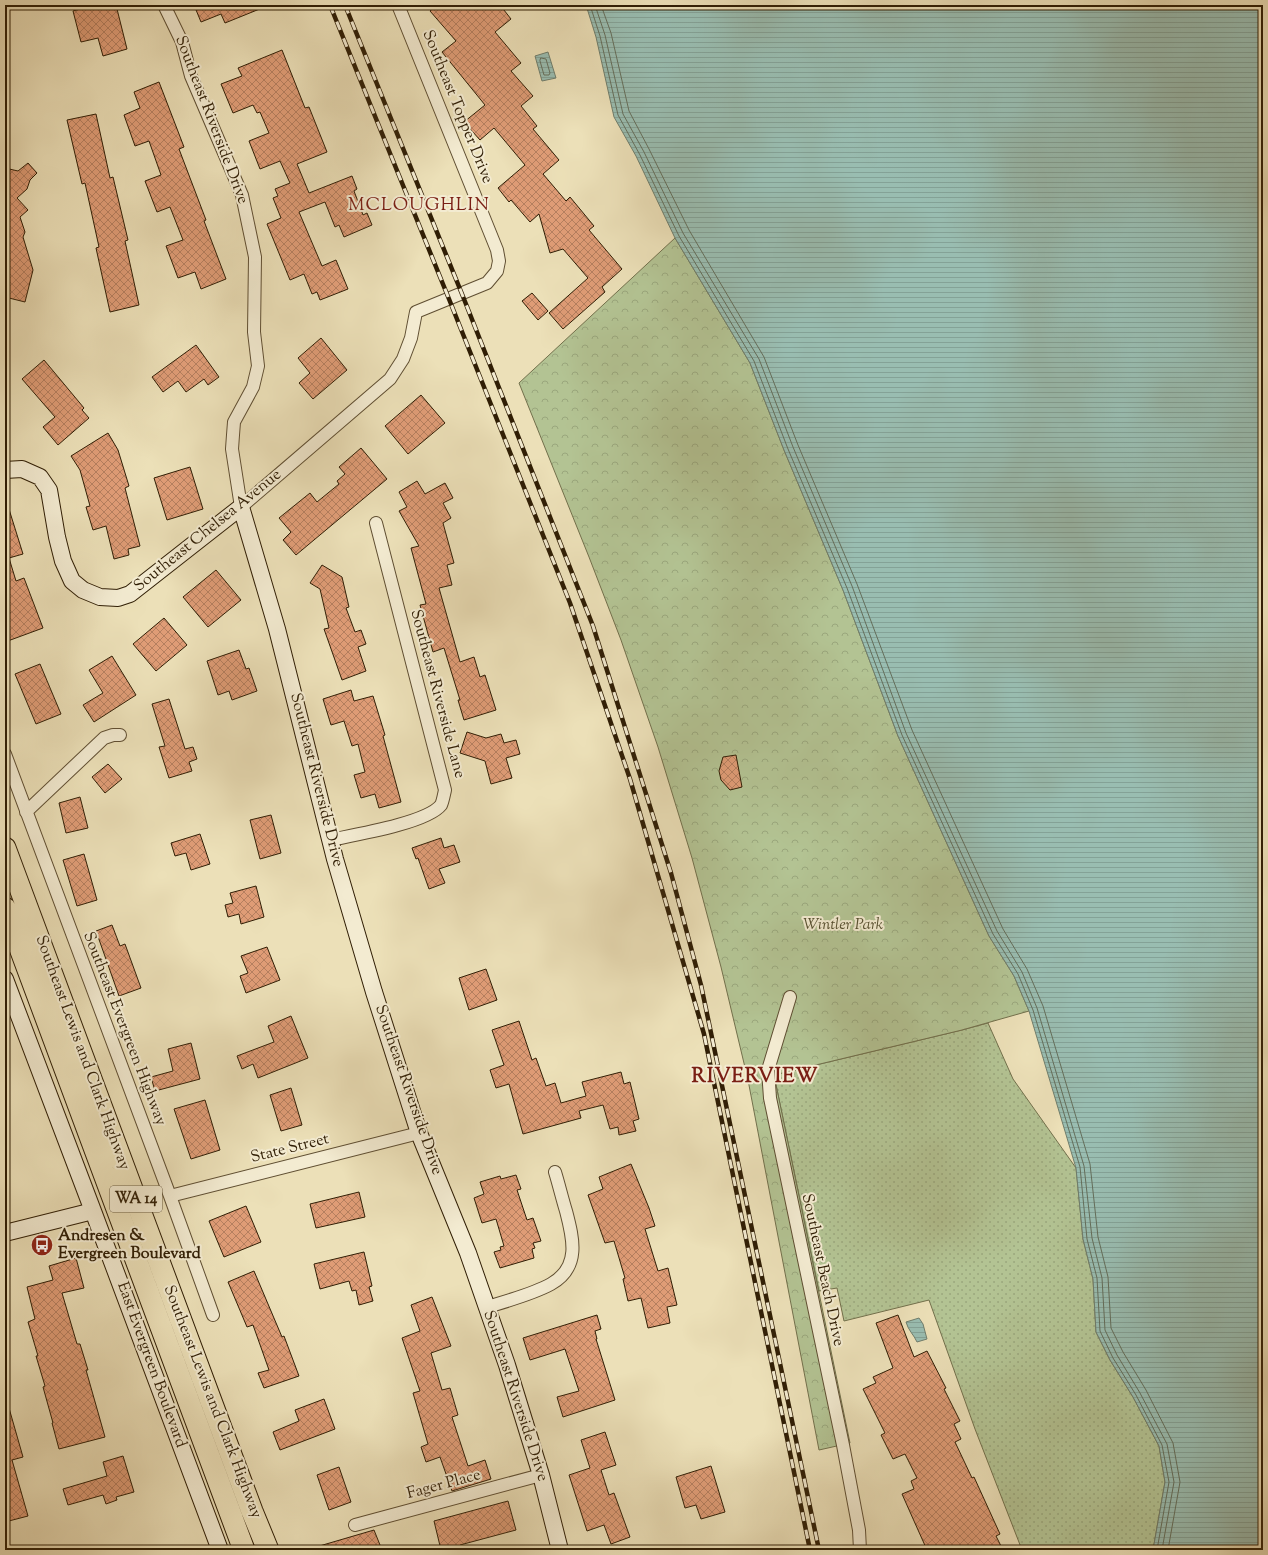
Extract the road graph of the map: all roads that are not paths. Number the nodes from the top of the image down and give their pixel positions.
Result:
1 (164, 5) edge
2 (398, 5) edge
3 (416, 312) joint
4 (5, 470) edge
5 (241, 507) junction
6 (376, 523) dead end
7 (120, 735) dead end
8 (5, 754) edge
9 (26, 812) junction
10 (330, 840) junction
11 (5, 848) edge
12 (5, 908) edge
13 (5, 979) edge
14 (790, 998) dead end
15 (419, 1133) junction
16 (555, 1172) dead end
17 (170, 1196) junction
18 (93, 1211) junction
19 (5, 1233) edge
20 (487, 1307) junction
21 (213, 1315) dead end
22 (541, 1475) junction
23 (355, 1525) dead end
24 (220, 1550) edge
25 (244, 1550) edge
26 (268, 1550) edge
27 (560, 1550) edge
28 (860, 1550) edge

1 - 5 street, Southeast Riverside Drive
2 - 3 street, Southeast Topper Drive
3 - 5 street, Southeast Chelsea Avenue
4 - 5 street, Southeast Chelsea Avenue
5 - 10 street, Southeast Riverside Drive
6 - 10 street, Southeast Riverside Lane
7 - 9 street
8 - 9 street, Southeast Evergreen Highway
9 - 17 street, Southeast Evergreen Highway
10 - 15 street, Southeast Riverside Drive
11 - 26 highway, Southeast Lewis and Clark Highway / WA 14
12 - 25 highway, Southeast Lewis and Clark Highway / WA 14
13 - 18 street, East Evergreen Boulevard
14 - 28 street, Southeast Beach Drive
15 - 17 street, State Street
15 - 20 street, Southeast Riverside Drive
16 - 20 street
17 - 21 street, Southeast Evergreen Highway
18 - 19 street
18 - 24 street, East Evergreen Boulevard
20 - 22 street, Southeast Riverside Drive
22 - 23 street, Fager Place
22 - 27 street, Southeast Riverside Drive

